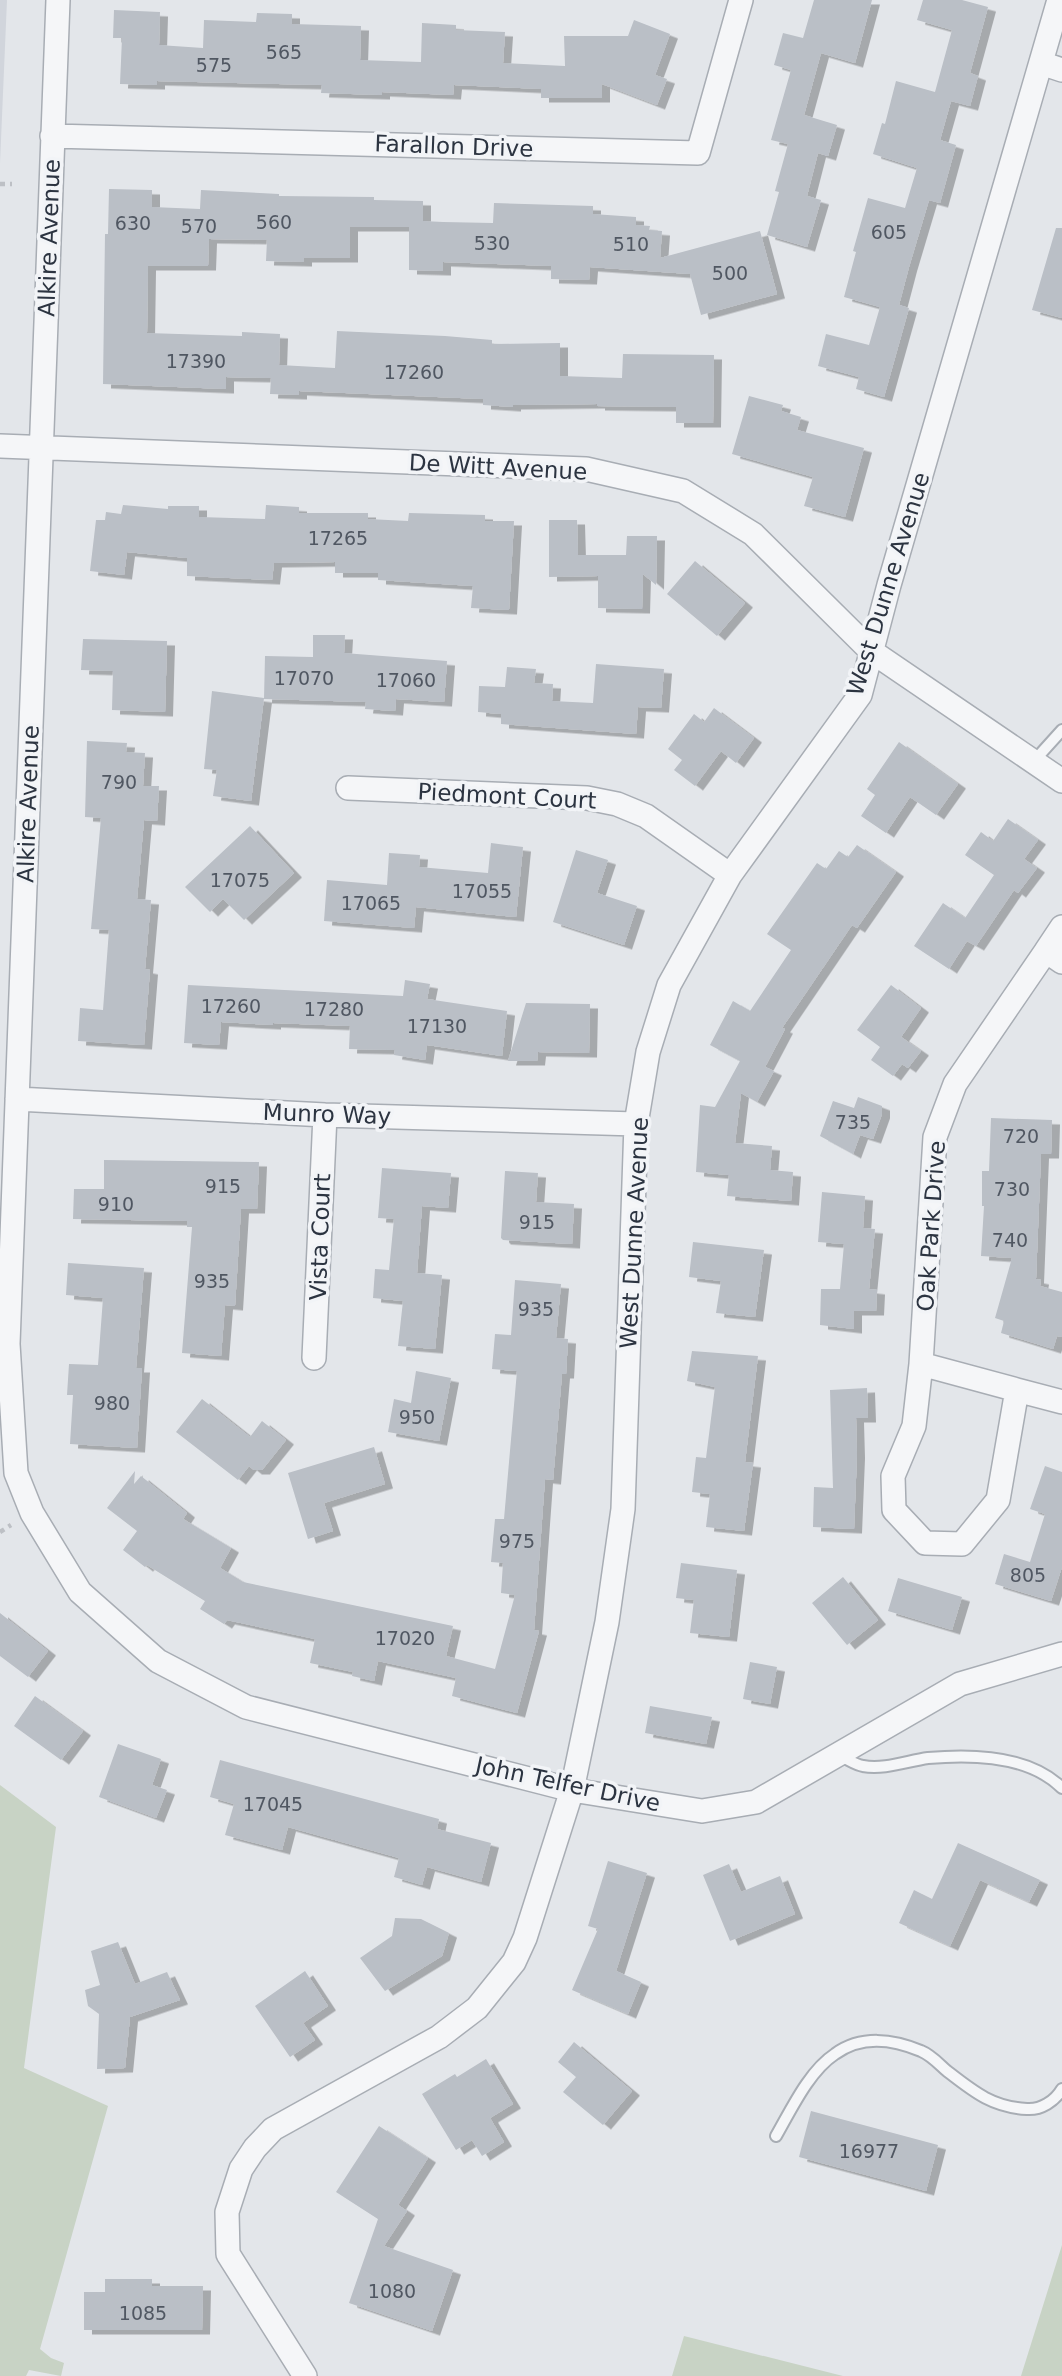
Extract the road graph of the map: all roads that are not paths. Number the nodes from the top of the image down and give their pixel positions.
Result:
1 (58, 0) edge
2 (741, 0) edge
3 (1059, 0) edge
4 (1051, 66) edge
5 (52, 136) junction
6 (0, 446) edge
7 (41, 448) junction
8 (871, 651) junction
9 (1062, 730) edge
10 (1034, 761) junction
11 (1062, 780) edge
12 (348, 788) dead end
13 (730, 875) junction
14 (1062, 927) edge
15 (1054, 956) edge
16 (17, 1099) junction
17 (325, 1115) junction
18 (636, 1124) junction
19 (314, 1358) dead end
20 (921, 1364) junction
21 (1017, 1390) junction
22 (1062, 1402) edge
23 (80, 1592) joint
24 (1062, 1654) edge
25 (838, 1755) junction
26 (1062, 1788) edge
27 (572, 1790) junction
28 (1062, 2090) edge
29 (776, 2136) dead end
30 (304, 2376) edge

1 - 5 street, Alkire Avenue
2 - 5 street, Farallon Drive
3 - 4 street, West Dunne Avenue
4 - 8 street, West Dunne Avenue
5 - 7 street, Alkire Avenue
6 - 7 street, De Witt Avenue
7 - 8 street, De Witt Avenue
7 - 16 street, Alkire Avenue
8 - 10 street, De Witt Avenue
8 - 13 street, West Dunne Avenue
9 - 10 lane
10 - 11 street, De Witt Avenue
12 - 13 street, Piedmont Court
13 - 18 street, West Dunne Avenue
14 - 15 street, Oak Park Drive
15 - 20 street, Oak Park Drive
16 - 17 street, Munro Way
16 - 23 street, Alkire Avenue
17 - 18 street, Munro Way
17 - 19 street, Vista Court
18 - 27 street, West Dunne Avenue
20 - 21 street
20 - 21 street, Oak Park Drive
21 - 22 street
23 - 27 street, John Telfer Drive
24 - 25 street, John Telfer Drive
25 - 26 lane
25 - 27 street, John Telfer Drive
27 - 30 street, West Dunne Avenue
28 - 29 lane

